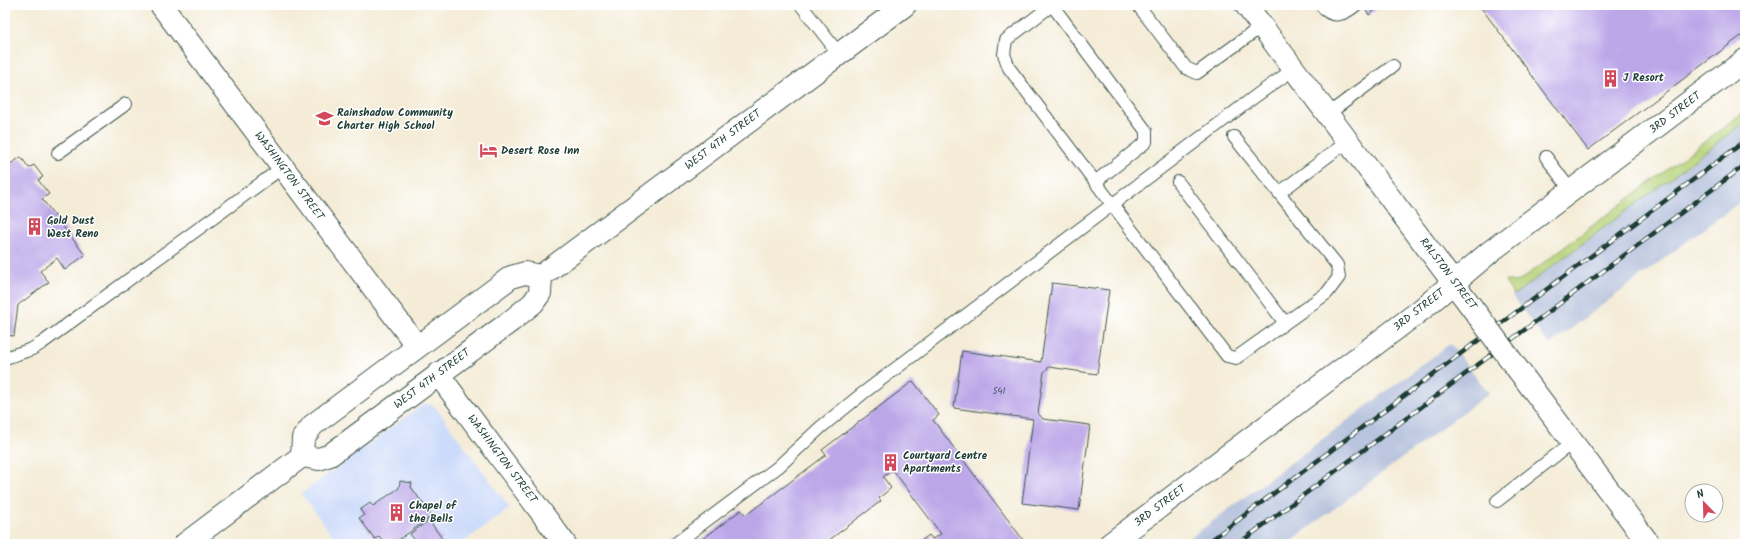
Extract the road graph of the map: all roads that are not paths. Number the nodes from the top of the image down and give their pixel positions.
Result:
1 (161, 5) edge
2 (802, 5) edge
3 (905, 5) edge
4 (1052, 5) edge
5 (1138, 5) edge
6 (1246, 5) edge
7 (1321, 5) edge
8 (1356, 5) edge
9 (1262, 26) junction
10 (839, 54) junction
11 (1745, 60) edge
12 (1393, 66) dead end
13 (1294, 69) junction
14 (126, 104) dead end
15 (1328, 114) junction
16 (1234, 137) dead end
17 (1348, 141) junction
18 (58, 153) dead end
19 (1546, 157) dead end
20 (283, 167) junction
21 (1095, 182) junction
22 (1178, 182) dead end
23 (1571, 191) junction
24 (1279, 193) junction
25 (1113, 206) junction
26 (541, 276) junction
27 (1454, 283) junction
28 (1284, 323) junction
29 (417, 346) junction
30 (5, 358) edge
31 (438, 374) junction
32 (1572, 442) junction
33 (302, 456) junction
34 (1497, 501) dead end
35 (185, 544) edge
36 (565, 544) edge
37 (675, 544) edge
38 (1110, 544) edge
39 (1648, 544) edge

1 - 20 street, WASHINGTON STREET
2 - 10 lane
3 - 10 street, WEST 4TH STREET
4 - 21 lane
4 - 21 lane
5 - 9 lane
6 - 9 street, RALSTON STREET
7 - 8 lane
9 - 13 street, RALSTON STREET
10 - 26 street, WEST 4TH STREET
11 - 23 street, 3RD STREET
12 - 15 lane
13 - 15 street, RALSTON STREET
13 - 25 lane
14 - 18 lane
15 - 17 street, RALSTON STREET
16 - 24 lane
17 - 24 lane
17 - 27 street, RALSTON STREET
19 - 23 lane
20 - 29 street, WASHINGTON STREET
20 - 30 lane
21 - 25 lane
22 - 28 lane
23 - 27 street, 3RD STREET
24 - 28 lane
25 - 28 lane
25 - 37 lane
26 - 29 street
26 - 31 street, WEST 4TH STREET
27 - 32 street, RALSTON STREET, bridge
27 - 38 street, 3RD STREET
29 - 33 street
31 - 33 street, WEST 4TH STREET
31 - 36 street, WASHINGTON STREET
32 - 34 lane
32 - 39 street, RALSTON STREET
33 - 35 street

